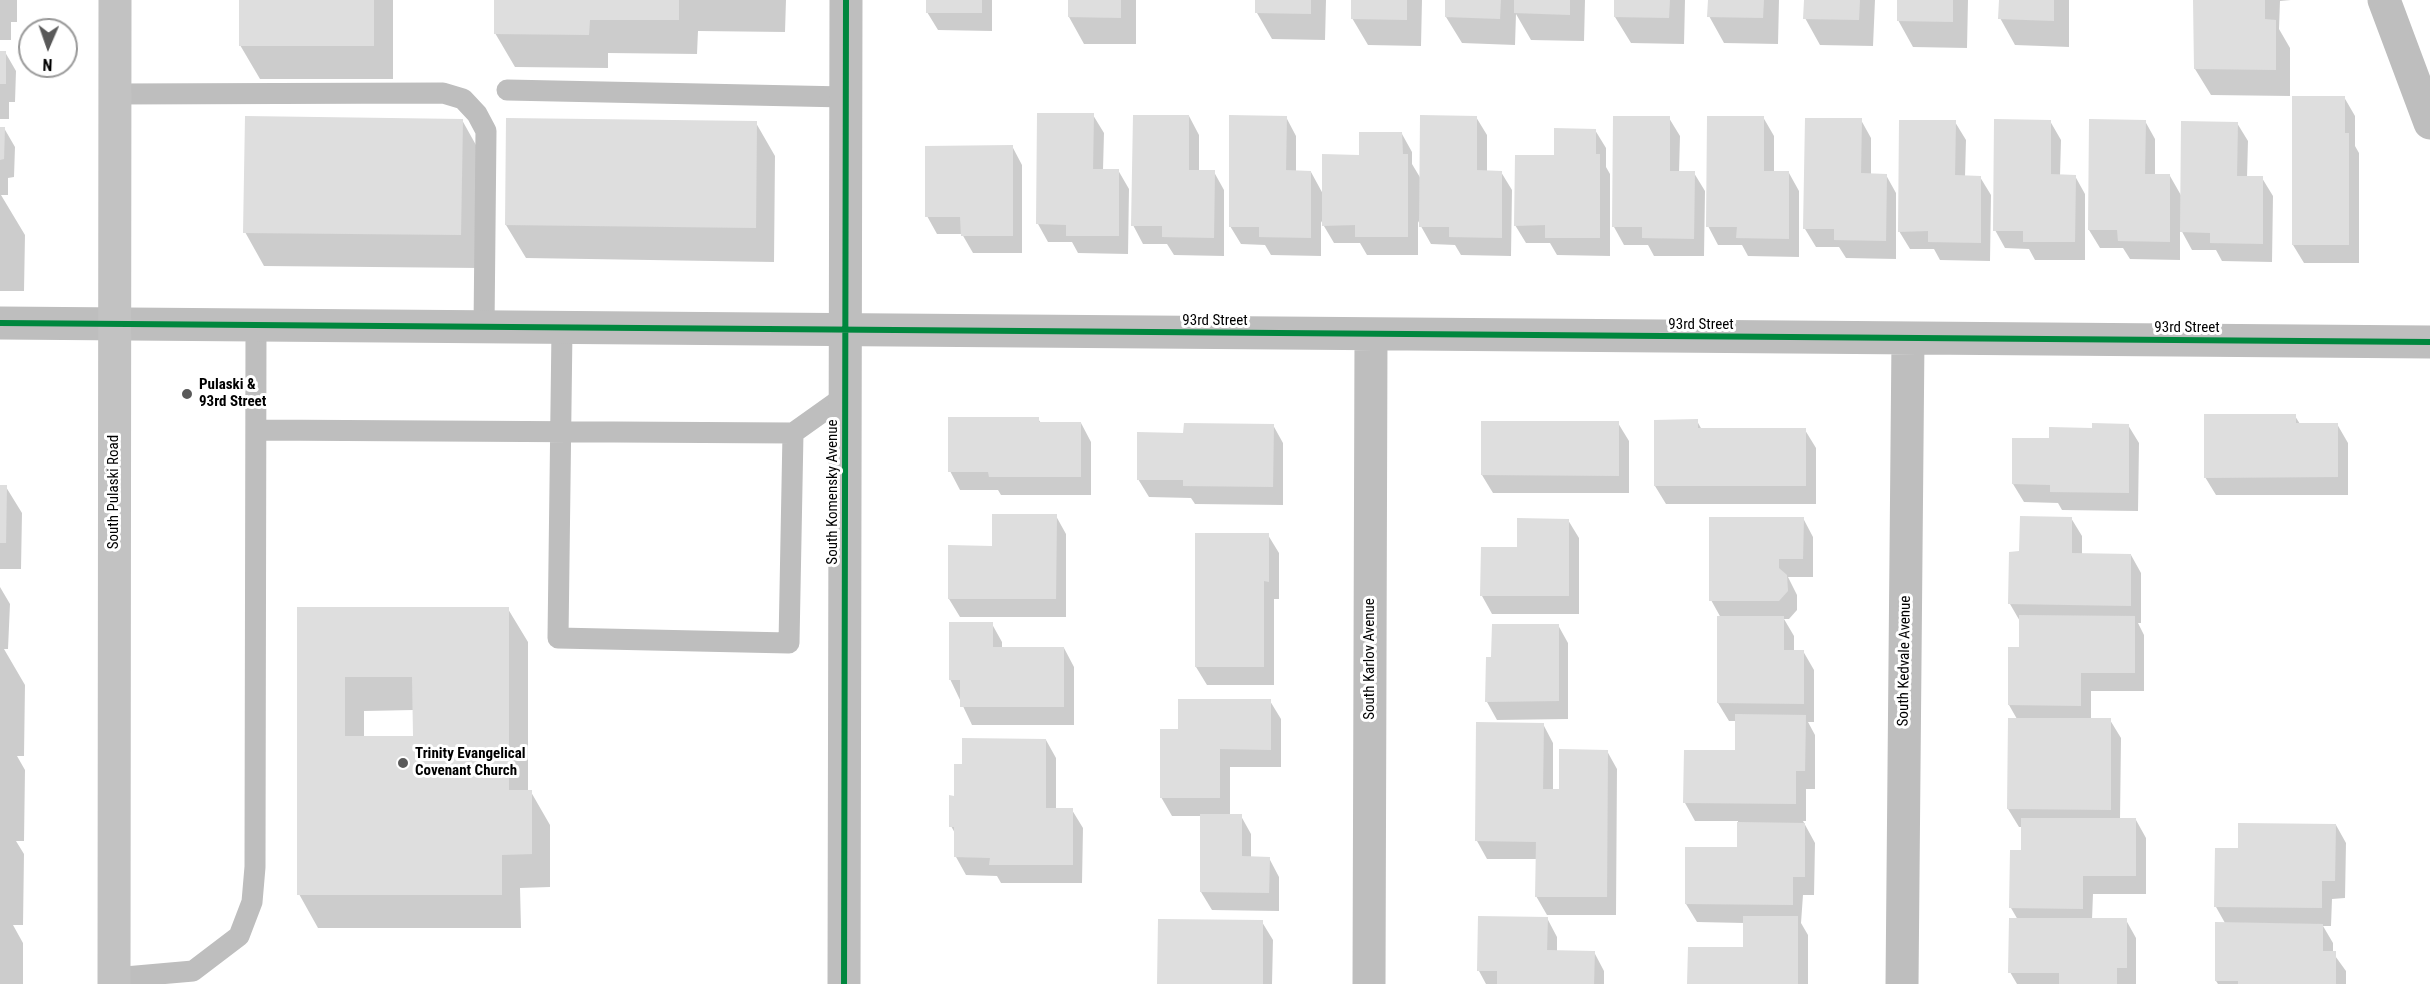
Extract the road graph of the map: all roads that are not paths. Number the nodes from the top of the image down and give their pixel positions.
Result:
1 (115, 0) edge
2 (846, 0) edge
3 (2385, 0) edge
4 (507, 90) dead end
5 (115, 94) junction
6 (846, 97) junction
7 (2430, 123) edge
8 (0, 324) edge
9 (114, 326) junction
10 (256, 327) junction
11 (484, 328) junction
12 (562, 329) junction
13 (845, 331) junction
14 (1371, 334) junction
15 (1908, 338) junction
16 (2430, 342) edge
17 (845, 396) junction
18 (256, 430) junction
19 (561, 432) junction
20 (793, 433) junction
21 (114, 981) edge
22 (844, 984) edge
23 (1369, 984) edge
24 (1902, 984) edge

1 - 5 main road, South Pulaski Road
2 - 6 street, South Komensky Avenue
3 - 7 street
4 - 6 lane
5 - 9 main road, South Pulaski Road
5 - 11 lane
6 - 13 street, South Komensky Avenue
8 - 9 street, 93rd Street
9 - 10 street, 93rd Street
9 - 21 main road, South Pulaski Road
10 - 11 street, 93rd Street
10 - 18 lane
11 - 12 street, 93rd Street
12 - 13 street, 93rd Street
12 - 19 lane
13 - 14 street, 93rd Street
13 - 17 street, South Komensky Avenue
14 - 15 street, 93rd Street
14 - 23 street, South Karlov Avenue
15 - 16 street, 93rd Street
15 - 24 street, South Kedvale Avenue
17 - 20 lane
17 - 22 street, South Komensky Avenue
18 - 19 lane
18 - 21 lane
19 - 20 lane
19 - 20 lane

